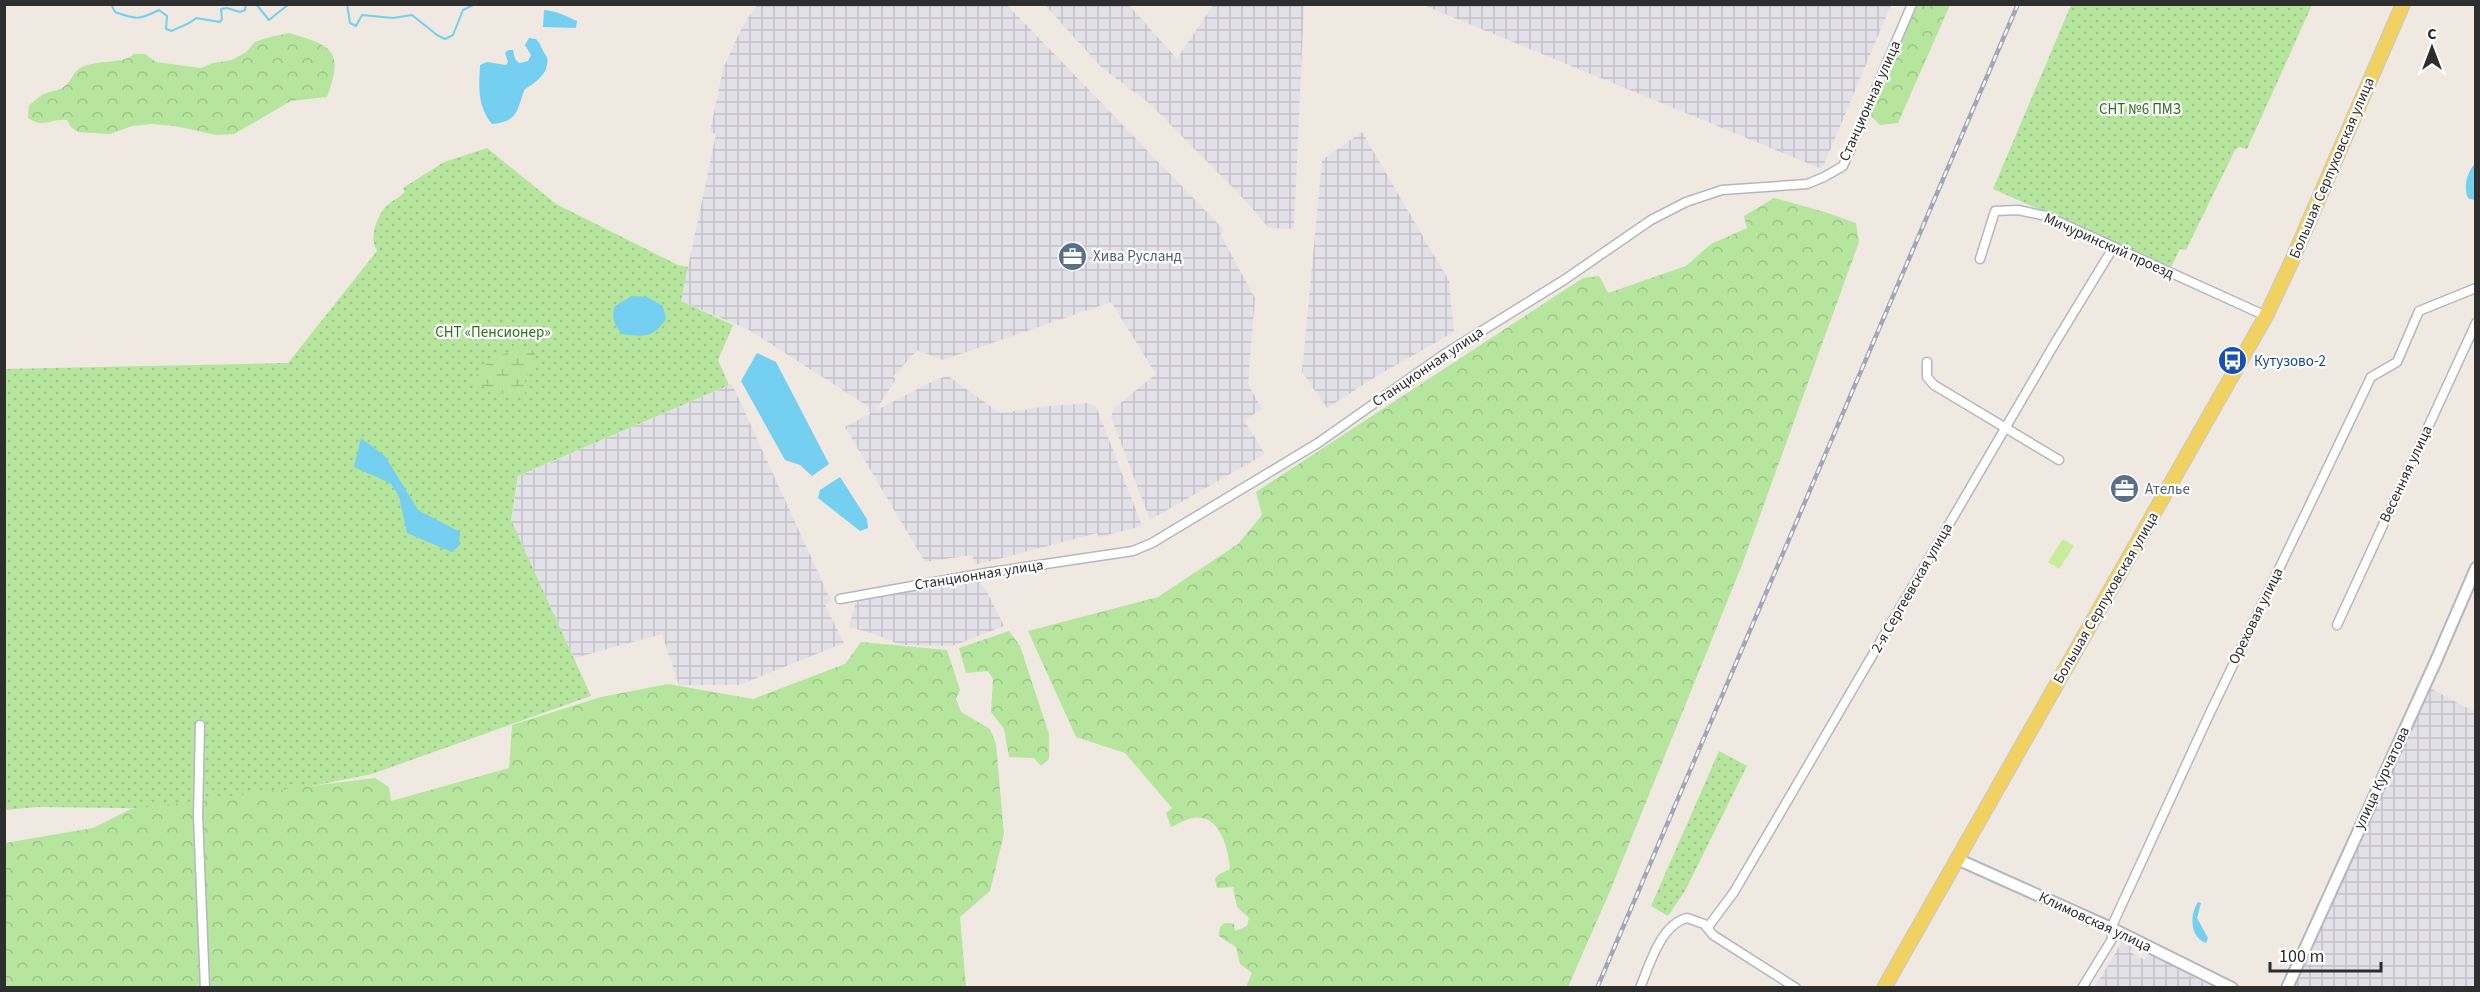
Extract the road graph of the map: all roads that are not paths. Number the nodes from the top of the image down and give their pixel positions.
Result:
1 (1912, 4) edge
2 (2403, 4) edge
3 (2412, 4) edge
4 (2114, 248) junction
5 (1980, 259) dead end
6 (2475, 288) edge
7 (2266, 316) junction
8 (2475, 323) edge
9 (1927, 362) dead end
10 (2006, 428) junction
11 (2059, 460) dead end
12 (2475, 568) edge
13 (840, 599) dead end
14 (2337, 625) dead end
15 (200, 725) dead end
16 (1961, 860) junction
17 (1708, 927) junction
18 (2111, 928) junction
19 (205, 987) edge
20 (1640, 987) edge
21 (1796, 987) edge
22 (1884, 987) edge
23 (1894, 987) edge
24 (2082, 987) edge
25 (2232, 987) edge
26 (2287, 987) edge

1 - 13 street, Станционная улица
2 - 7 main road, Большая Серпуховская улица
3 - 16 main road, Большая Серпуховская улица
4 - 5 street, Мичуринский проезд
4 - 7 street, Мичуринский проезд
4 - 10 street, 2-я Сергеевская улица
6 - 18 street, Ореховая улица
7 - 16 main road, Большая Серпуховская улица
8 - 14 street, Весенняя улица
9 - 10 street
10 - 11 street
10 - 17 street, 2-я Сергеевская улица
12 - 26 street, улица Курчатова
15 - 19 street
16 - 18 street, Климовская улица
16 - 22 main road, Большая Серпуховская улица
16 - 23 main road, Большая Серпуховская улица
17 - 20 street
17 - 21 street
18 - 24 street, Ореховая улица
18 - 25 street, Климовская улица

